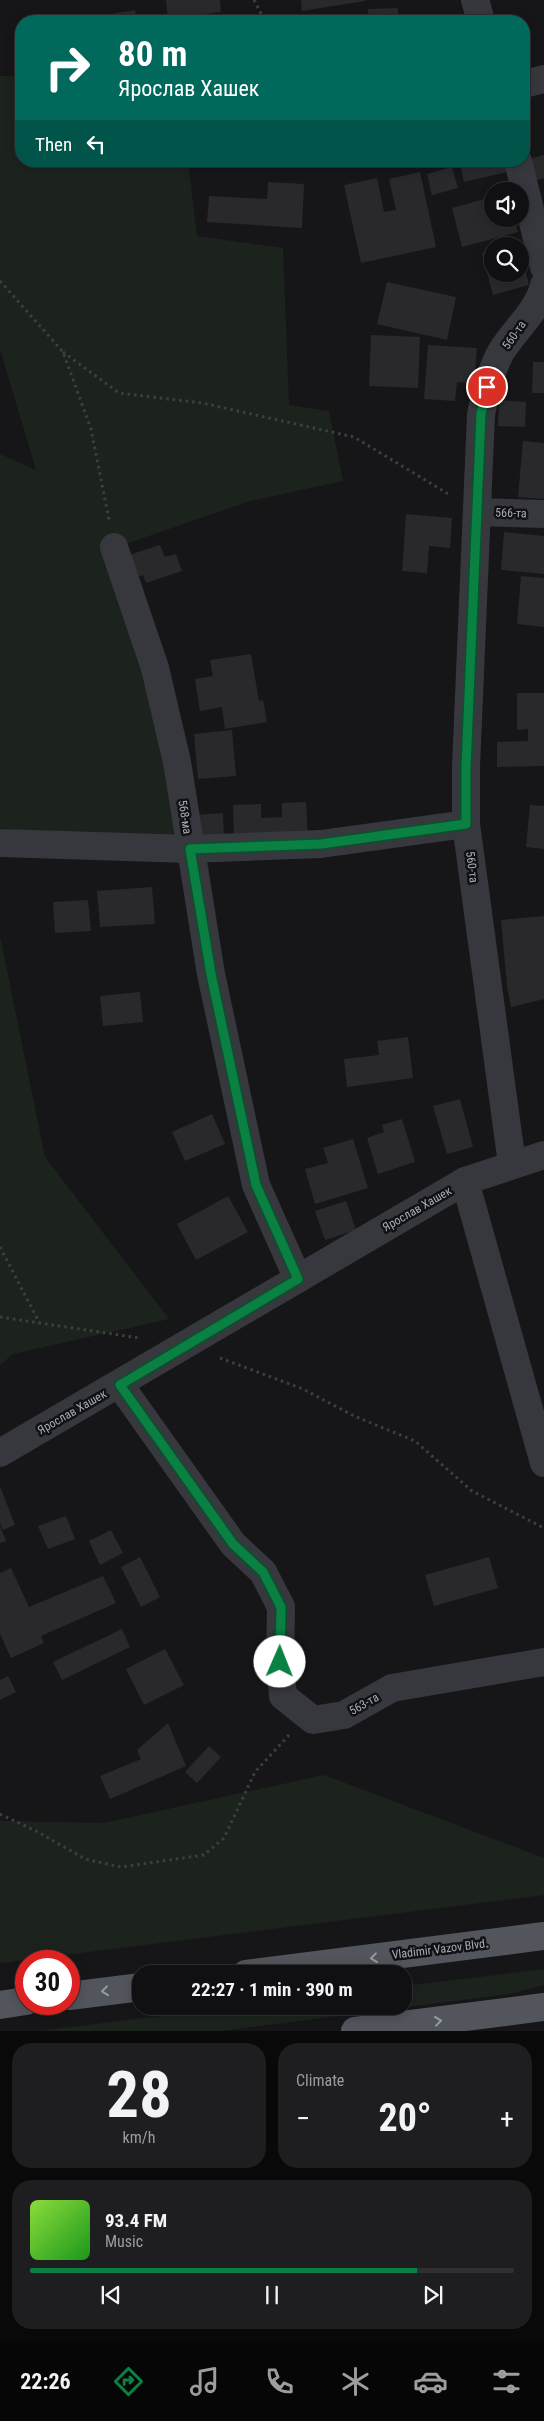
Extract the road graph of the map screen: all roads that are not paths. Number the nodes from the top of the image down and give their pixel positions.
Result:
1 (475, 0) edge
2 (479, 15) edge
3 (544, 79) edge
4 (530, 82) edge
5 (519, 167) edge
6 (544, 267) edge
7 (544, 285) edge
8 (478, 512) junction
9 (544, 514) edge
10 (114, 548) road end
11 (466, 824) junction
12 (0, 843) edge
13 (190, 849) junction
14 (544, 1155) edge
15 (512, 1164) junction
16 (465, 1181) junction
17 (298, 1279) junction
18 (120, 1385) junction
19 (0, 1453) edge
20 (544, 1463) edge
21 (544, 1662) edge
22 (544, 1936) edge
23 (317, 1965) edge
24 (132, 1988) edge
25 (80, 1995) edge
26 (15, 2003) edge
27 (0, 2005) edge
28 (544, 2007) edge
29 (355, 2031) edge

1 - 2 street
3 - 4 street
5 - 6 street
7 - 8 street, 560-та
8 - 9 street, 566-та
8 - 11 street, 560-та
10 - 13 street, 568-ма
11 - 13 street, 568-ма
11 - 15 street, 560-та
12 - 13 street
13 - 17 street
14 - 15 street, Ярослав Хашек
15 - 16 street, Ярослав Хашек
16 - 17 street, Ярослав Хашек
16 - 20 street
17 - 18 street, Ярослав Хашек
18 - 19 street, Ярослав Хашек
18 - 21 street, 563-та
22 -> 23 main road, Vladimir Vazov Blvd.
24 -> 25 main road
26 - 27 main road
29 -> 28 main road

